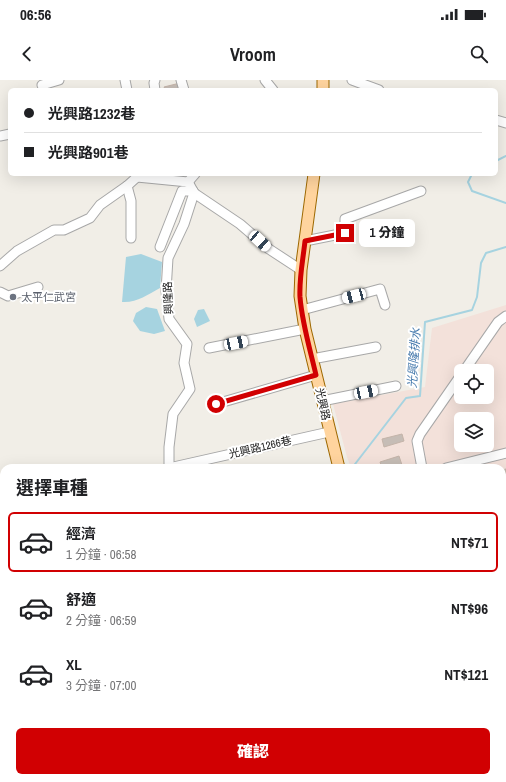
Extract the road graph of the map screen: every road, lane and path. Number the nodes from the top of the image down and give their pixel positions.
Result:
1 (59, 80) edge
2 (265, 80) edge
3 (352, 80) edge
4 (43, 88) edge
5 (271, 88) edge
6 (374, 88) edge
7 (135, 176) edge
8 (153, 176) edge
9 (314, 176) edge
10 (187, 178) edge
11 (127, 186) junction
12 (421, 191) dead end
13 (193, 192) junction
14 (131, 238) dead end
15 (305, 241) junction
16 (160, 247) dead end
17 (0, 266) edge
18 (301, 270) junction
19 (38, 287) dead end
20 (0, 292) edge
21 (385, 305) dead end
22 (302, 310) junction
23 (506, 316) edge
24 (305, 329) junction
25 (209, 348) dead end
26 (376, 348) dead end
27 (312, 359) junction
28 (469, 364) edge
29 (316, 375) junction
30 (454, 385) edge
31 (396, 386) dead end
32 (322, 401) junction
33 (216, 404) dead end
34 (329, 432) junction
35 (506, 453) edge
36 (169, 464) edge
37 (187, 464) edge
38 (338, 464) edge
39 (421, 464) edge
40 (462, 464) edge

1 - 4 street
2 - 5 street
3 - 6 street
7 - 11 street
8 - 10 street
9 - 15 main road, 光興路
10 - 13 street
11 - 14 street
11 - 17 street
12 - 15 street
13 - 16 street
13 - 18 street
13 - 36 street, 興隆路
15 - 18 main road, 光興路
18 - 22 main road, 光興路
19 - 20 street
21 - 22 street
22 - 24 main road, 光興路
23 - 28 street
24 - 25 street
24 - 27 main road, 光興路
26 - 27 street
27 - 29 main road, 光興路
29 - 32 main road, 光興路
29 - 33 street
30 - 39 street
31 - 32 street
32 - 34 main road, 光興路
34 - 37 street, 光興路1266巷
34 - 38 main road, 光興路
35 - 40 street

